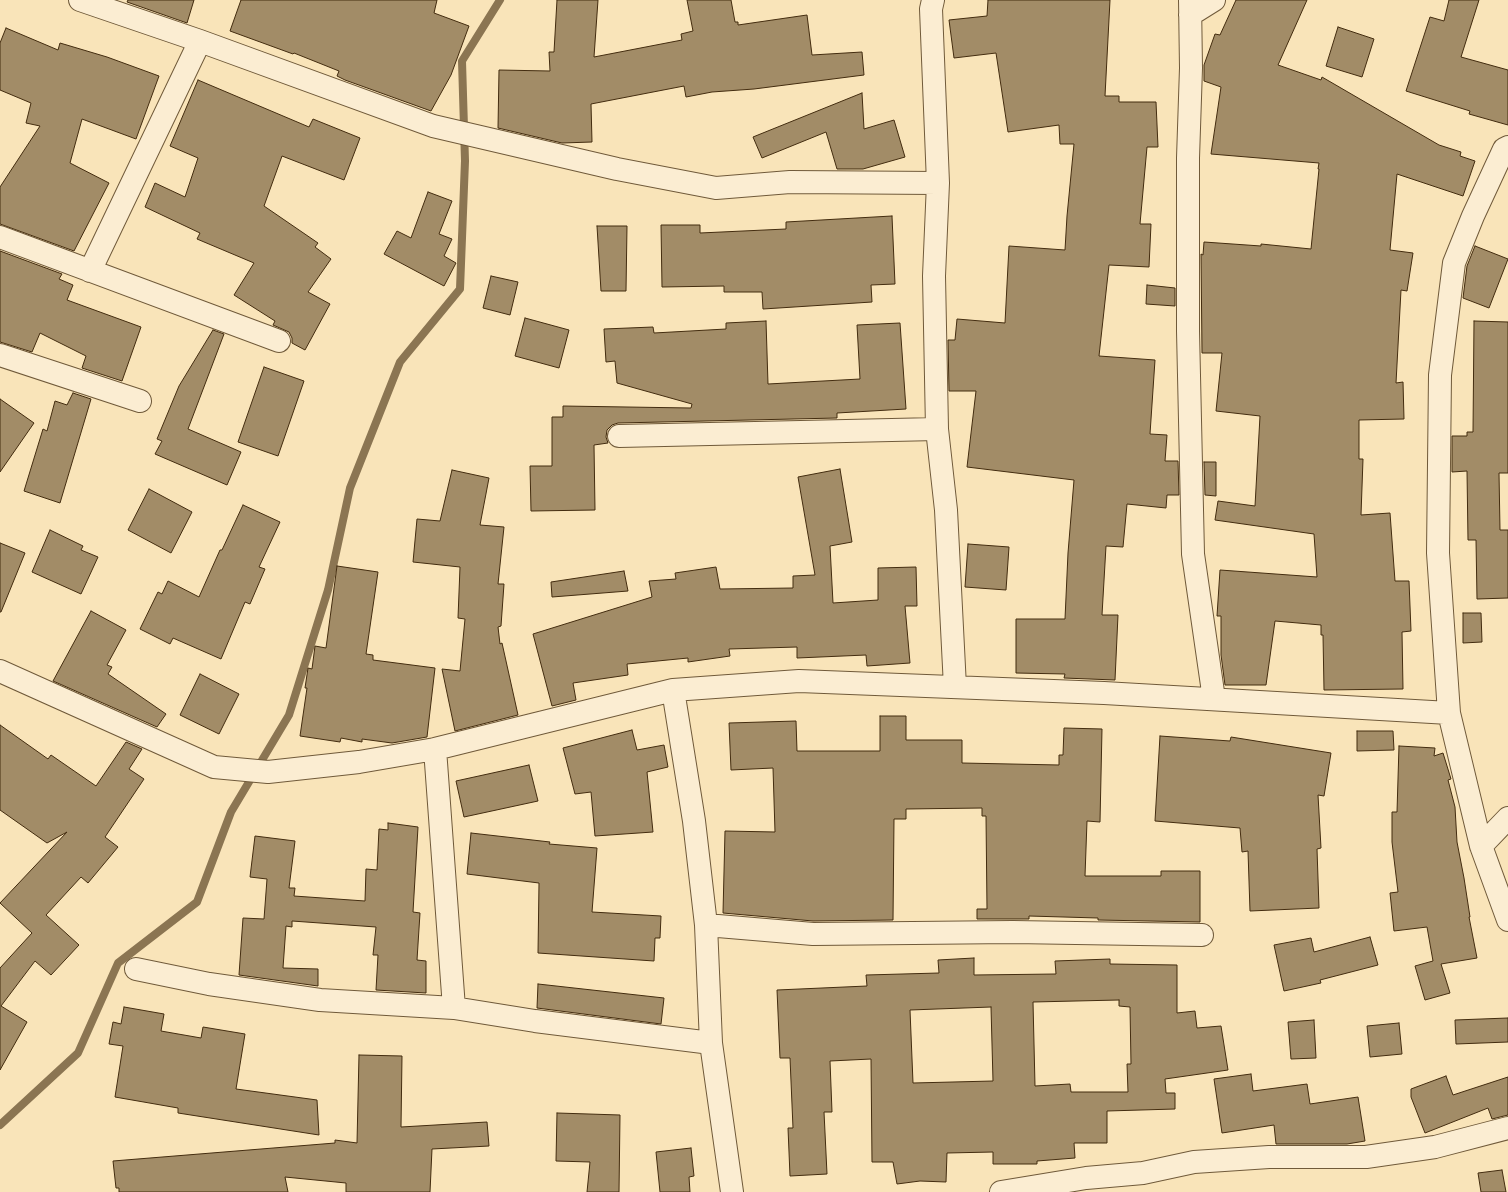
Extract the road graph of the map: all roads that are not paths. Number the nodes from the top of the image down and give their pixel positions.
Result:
1 (80, 0) edge
2 (932, 0) edge
3 (1214, 0) edge
4 (1190, 7) edge
5 (200, 41) junction
6 (1508, 147) edge
7 (938, 183) junction
8 (0, 237) edge
9 (90, 270) junction
10 (279, 341) dead end
11 (0, 355) edge
12 (140, 401) dead end
13 (937, 428) junction
14 (619, 436) dead end
15 (0, 671) edge
16 (955, 687) junction
17 (673, 690) junction
18 (1214, 699) junction
19 (1450, 713) junction
20 (435, 749) junction
21 (1508, 818) edge
22 (1481, 846) junction
23 (1508, 920) edge
24 (706, 925) junction
25 (1202, 935) dead end
26 (136, 969) dead end
27 (454, 1008) junction
28 (711, 1043) junction
29 (1508, 1128) edge
30 (1144, 1183) edge
31 (732, 1192) edge
32 (1001, 1192) edge

1 - 5 street
2 - 7 street
3 - 4 street
4 - 18 street
5 - 7 street
5 - 9 street
6 - 19 street
7 - 13 street
8 - 9 street
9 - 10 street
11 - 12 street
13 - 14 street
13 - 16 street
15 - 20 street
16 - 17 street
16 - 18 street
17 - 20 street
17 - 24 street
18 - 19 street
19 - 22 street
20 - 27 street
21 - 22 street
22 - 23 street
24 - 25 street
24 - 28 street
26 - 27 street
27 - 28 street
28 - 31 street
29 - 30 street
30 - 32 street

